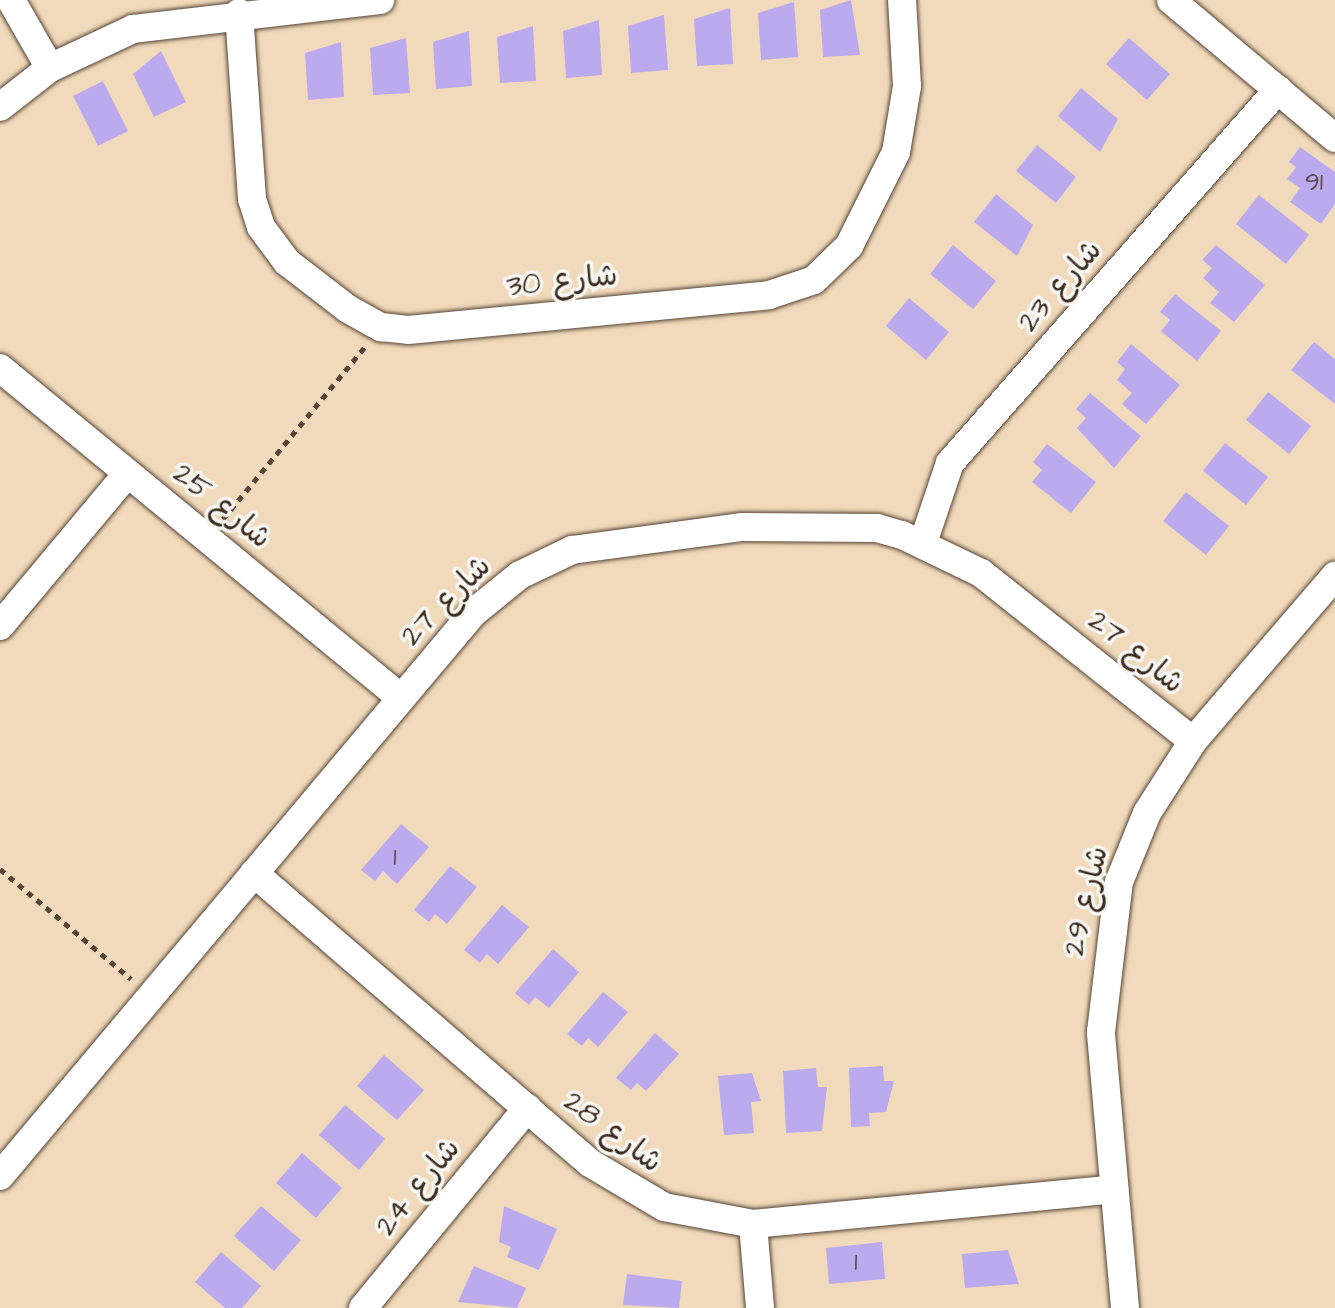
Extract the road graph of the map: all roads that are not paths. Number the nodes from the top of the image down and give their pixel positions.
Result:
1 (11, 0) edge
2 (380, 0) edge
3 (902, 0) edge
4 (1171, 0) edge
5 (239, 13) junction
6 (50, 68) junction
7 (1278, 90) junction
8 (0, 107) edge
9 (1335, 138) edge
10 (0, 368) edge
11 (128, 473) junction
12 (923, 543) junction
13 (1335, 576) edge
14 (0, 626) edge
15 (401, 698) junction
16 (1193, 741) junction
17 (254, 873) junction
18 (527, 1108) junction
19 (0, 1176) edge
20 (1114, 1189) junction
21 (753, 1224) junction
22 (363, 1308) edge
23 (760, 1308) edge
24 (1125, 1308) edge

1 - 6 street
2 - 5 street
3 - 5 street, شارع 30
4 - 7 street
5 - 6 street
6 - 8 street
7 - 9 street
7 - 12 street, شارع 23
10 - 11 street, شارع 25
11 - 14 street
11 - 15 street, شارع 25
12 - 15 street, شارع 27
12 - 16 street, شارع 27
13 - 16 street, شارع 29
15 - 17 street, شارع 27
16 - 20 street, شارع 29
17 - 18 street, شارع 28
17 - 19 street, شارع 27
18 - 21 street, شارع 28
18 - 22 street, شارع 24
20 - 21 street, شارع 28
20 - 24 street, شارع 29
21 - 23 street

